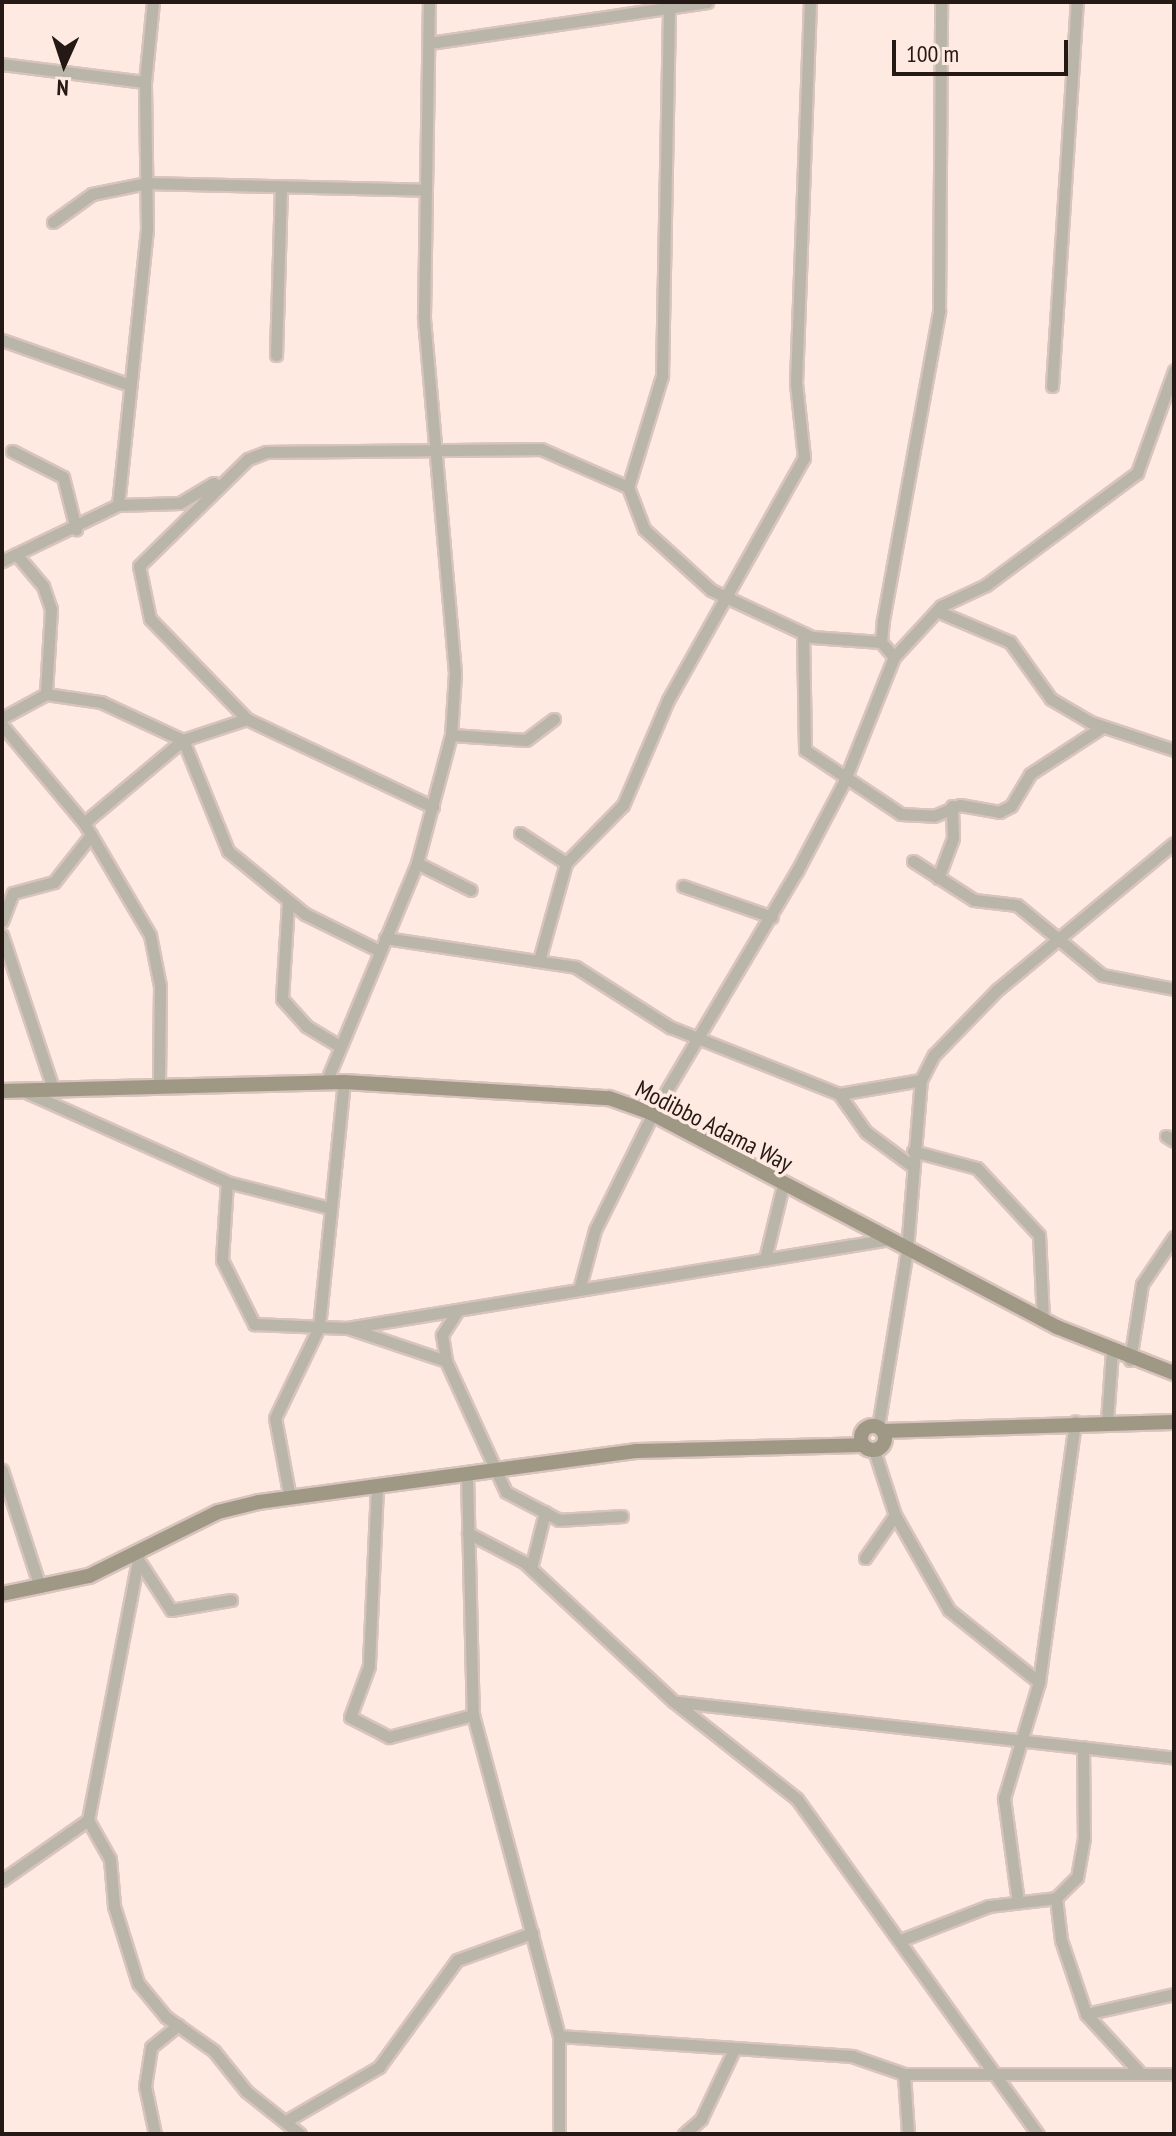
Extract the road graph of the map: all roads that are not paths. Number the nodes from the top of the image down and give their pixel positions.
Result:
1 (153, 2) edge
2 (429, 2) edge
3 (707, 2) edge
4 (810, 2) edge
5 (941, 2) edge
6 (1077, 2) edge
7 (669, 8) junction
8 (430, 43) junction
9 (2, 64) edge
10 (145, 82) junction
11 (146, 183) junction
12 (281, 188) junction
13 (426, 190) junction
14 (53, 222) dead end
15 (2, 340) edge
16 (276, 355) dead end
17 (1174, 371) edge
18 (130, 385) junction
19 (1052, 386) dead end
20 (12, 451) dead end
21 (432, 452) junction
22 (224, 476) junction
23 (628, 487) junction
24 (118, 505) junction
25 (76, 529) junction
26 (16, 554) junction
27 (2, 561) edge
28 (728, 597) junction
29 (937, 611) junction
30 (803, 633) junction
31 (881, 642) junction
32 (894, 657) junction
33 (46, 694) junction
34 (2, 718) edge
35 (247, 719) junction
36 (554, 719) dead end
37 (2, 725) edge
38 (1102, 727) junction
39 (451, 735) junction
40 (183, 740) junction
41 (1174, 750) edge
42 (844, 782) junction
43 (952, 806) junction
44 (433, 807) junction
45 (84, 823) junction
46 (520, 833) dead end
47 (91, 835) junction
48 (1174, 843) edge
49 (913, 861) dead end
50 (417, 863) junction
51 (566, 863) junction
52 (938, 878) junction
53 (683, 886) dead end
54 (471, 890) dead end
55 (288, 903) junction
56 (772, 917) junction
57 (2, 921) edge
58 (2, 935) edge
59 (385, 938) junction
60 (1052, 939) junction
61 (378, 950) junction
62 (540, 957) junction
63 (1174, 989) edge
64 (700, 1039) junction
65 (338, 1045) junction
66 (921, 1080) junction
67 (326, 1082) junction
68 (344, 1082) junction
69 (159, 1086) junction
70 (2, 1091) edge
71 (24, 1091) junction
72 (54, 1091) junction
73 (839, 1094) junction
74 (652, 1115) junction
75 (913, 1151) junction
76 (912, 1166) junction
77 (227, 1182) junction
78 (783, 1185) junction
79 (326, 1207) junction
80 (1174, 1237) edge
81 (890, 1239) junction
82 (907, 1249) junction
83 (765, 1259) junction
84 (579, 1290) junction
85 (458, 1310) junction
86 (1043, 1320) junction
87 (319, 1327) junction
88 (347, 1328) junction
89 (1112, 1352) junction
90 (1130, 1360) junction
91 (446, 1361) junction
92 (1174, 1373) edge
93 (1075, 1420) junction
94 (1107, 1421) junction
95 (1174, 1422) edge
96 (874, 1438) junction
97 (2, 1470) edge
98 (494, 1472) junction
99 (467, 1476) junction
100 (377, 1487) junction
101 (290, 1498) junction
102 (545, 1512) junction
103 (895, 1515) junction
104 (622, 1516) dead end
105 (468, 1533) junction
106 (140, 1556) junction
107 (865, 1558) dead end
108 (531, 1568) junction
109 (40, 1587) junction
110 (2, 1594) edge
111 (231, 1600) dead end
112 (1039, 1682) junction
113 (673, 1701) junction
114 (473, 1715) junction
115 (1023, 1738) junction
116 (1083, 1747) junction
117 (1174, 1758) edge
118 (88, 1820) junction
119 (2, 1880) edge
120 (1056, 1898) junction
121 (1018, 1902) junction
122 (532, 1933) junction
123 (901, 1940) junction
124 (1174, 1994) edge
125 (1086, 2014) junction
126 (178, 2025) junction
127 (559, 2036) junction
128 (733, 2052) junction
129 (991, 2072) junction
130 (1140, 2073) junction
131 (904, 2074) junction
132 (1174, 2074) edge
133 (286, 2121) junction
134 (155, 2134) edge
135 (300, 2134) edge
136 (559, 2134) edge
137 (684, 2134) edge
138 (908, 2134) edge
139 (1038, 2134) edge

1 - 10 street
2 - 8 street
3 - 7 street
4 - 28 street
5 - 31 street
6 - 19 street
7 - 8 street
7 - 23 street
8 - 13 street
9 - 10 street
10 - 11 street
11 - 12 street
11 - 14 street
11 - 18 street
12 - 13 street
12 - 16 street
13 - 21 street
15 - 18 street
17 - 29 street
18 - 24 street
20 - 25 street
21 - 22 street
21 - 23 street
21 - 39 street
22 - 24 street
22 - 35 street
23 - 28 street
24 - 25 street
25 - 26 street
26 - 27 street
26 - 33 street
28 - 30 street
28 - 51 street
29 - 32 street
29 - 38 street
30 - 31 street
30 - 42 street
31 - 32 street
32 - 42 street
33 - 34 street
33 - 40 street
35 - 40 street
35 - 44 street
36 - 39 street
37 - 45 street
38 - 41 street
38 - 43 street
39 - 44 street
40 - 45 street
40 - 55 street
42 - 43 street
42 - 56 street
43 - 52 street
44 - 50 street
45 - 47 street
46 - 51 street
47 - 57 street
47 - 69 street
48 - 60 street
49 - 52 street
50 - 54 street
50 - 59 street
51 - 62 street
52 - 60 street
53 - 56 street
55 - 61 street
55 - 65 street
56 - 64 street
58 - 72 street
59 - 61 street
59 - 62 street
60 - 63 street
60 - 66 street
61 - 65 street
62 - 64 street
64 - 73 street
64 - 74 street
65 - 67 street
66 - 73 street
66 - 75 street
67 - 68 main road, Modibbo Adama Way
67 - 69 main road, Modibbo Adama Way
68 - 74 main road, Modibbo Adama Way
68 - 79 street
69 - 72 main road, Modibbo Adama Way
70 - 71 main road, Modibbo Adama Way
71 - 72 main road, Modibbo Adama Way
71 - 77 street
73 - 76 street
74 - 78 main road, Modibbo Adama Way
74 - 84 street
75 - 76 street
75 - 86 street
76 - 82 street
77 - 79 street
77 - 87 street
78 - 81 main road, Modibbo Adama Way
78 - 83 street
79 - 87 street
80 - 90 street
81 - 82 main road, Modibbo Adama Way
81 - 83 street
82 - 86 main road, Modibbo Adama Way
82 - 96 street
83 - 84 street
84 - 85 street
85 - 88 street
85 - 91 street
86 - 89 main road, Modibbo Adama Way
87 - 88 street
87 - 101 street
88 - 91 street
89 - 90 main road, Modibbo Adama Way
89 - 94 street
90 - 92 main road, Modibbo Adama Way
91 - 98 street
93 - 94 main road
93 - 96 main road
93 - 112 street
94 - 95 main road
96 - 98 main road
96 - 103 street
97 - 109 street
98 - 99 main road
98 - 102 street
99 - 100 main road
99 - 105 street
100 - 101 main road
100 - 114 street
101 - 106 main road
102 - 104 street
102 - 108 street
103 - 107 street
103 - 112 street
105 - 108 street
105 - 114 street
106 - 109 main road
106 - 111 street
106 - 118 street
108 - 113 street
109 - 110 main road
112 - 115 street
113 - 115 street
113 - 123 street
114 - 122 street
115 - 116 street
115 - 121 street
116 - 117 street
116 - 120 street
118 - 119 street
118 - 126 street
120 - 121 street
120 - 125 street
121 - 123 street
122 - 127 street
122 - 133 street
123 - 129 street
124 - 125 street
125 - 130 street
126 - 133 street
126 - 134 street
127 - 128 street
127 - 136 street
128 - 131 street
128 - 137 street
129 - 130 street
129 - 131 street
129 - 139 street
130 - 132 street
131 - 138 street
133 - 135 street

